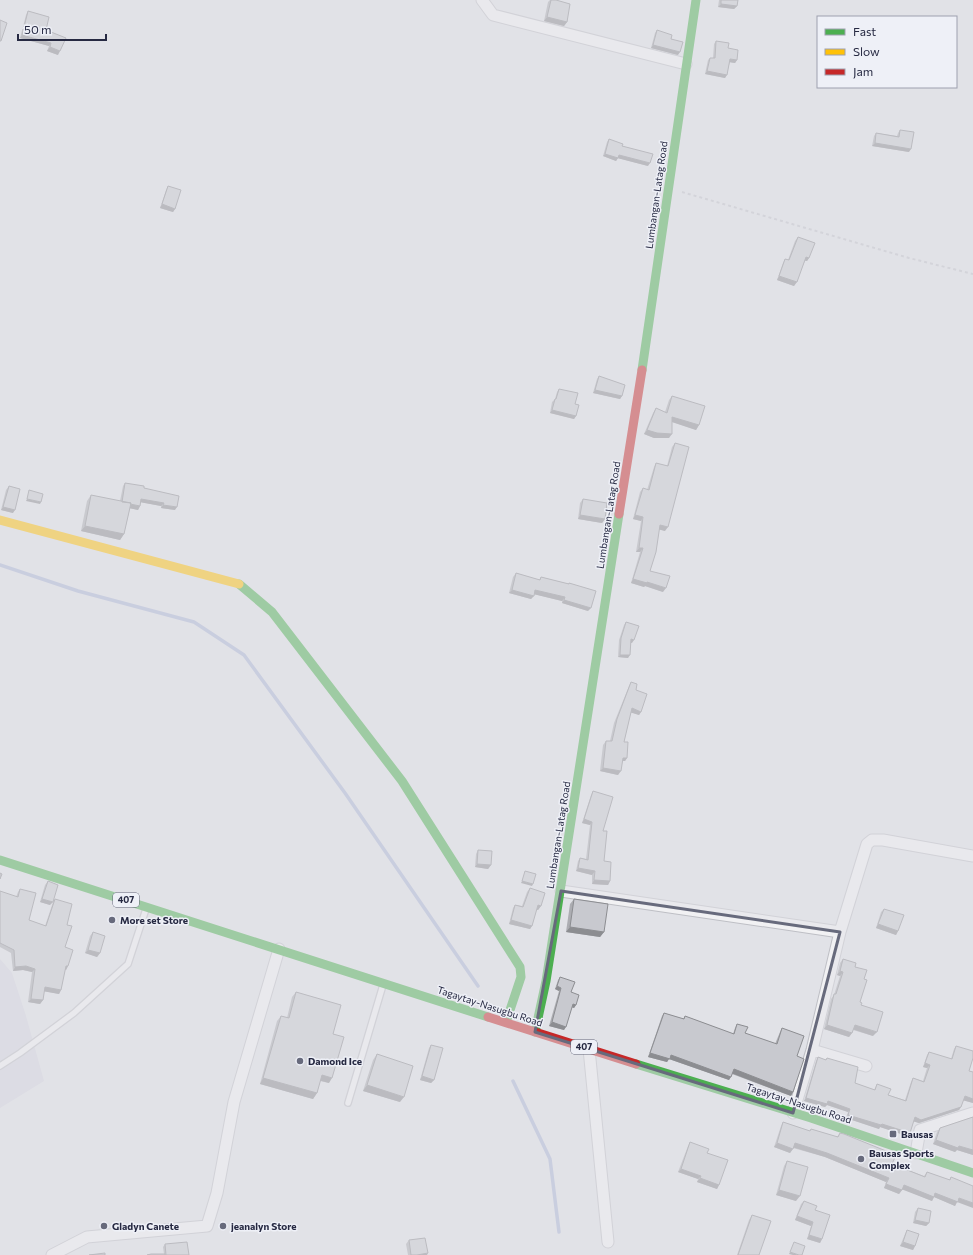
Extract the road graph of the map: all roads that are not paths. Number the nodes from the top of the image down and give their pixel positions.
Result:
1 (482, 0) edge
2 (696, 0) edge
3 (686, 64) junction
4 (0, 520) edge
5 (973, 856) edge
6 (0, 860) edge
7 (561, 891) junction
8 (147, 906) junction
9 (840, 932) junction
10 (279, 949) junction
11 (384, 983) junction
12 (506, 1022) junction
13 (535, 1032) junction
14 (588, 1049) junction
15 (812, 1050) junction
16 (0, 1066) edge
17 (866, 1066) dead end
18 (348, 1103) dead end
19 (793, 1112) junction
20 (973, 1113) edge
21 (916, 1153) junction
22 (973, 1173) edge
23 (608, 1242) dead end
24 (52, 1255) edge

1 - 3 street
2 - 3 street, Lumbangan-Latag Road
3 - 7 street, Lumbangan-Latag Road
4 - 12 street
5 - 9 street
6 - 8 street, Tagaytay-Nasugbu Road / 407
7 - 9 street
7 - 13 street, Lumbangan-Latag Road
8 - 10 street, Tagaytay-Nasugbu Road / 407
8 - 16 lane
9 - 15 street
10 - 11 street, Tagaytay-Nasugbu Road / 407
10 - 24 street
11 - 12 street, Tagaytay-Nasugbu Road / 407
11 - 18 lane
12 - 13 street, Tagaytay-Nasugbu Road / 407
13 - 14 street, Tagaytay-Nasugbu Road / 407
14 - 19 street, Tagaytay-Nasugbu Road / 407
14 - 23 street
15 - 17 street
15 - 19 street
19 - 21 street, Tagaytay-Nasugbu Road / 407
20 - 21 street
21 - 22 street, Tagaytay-Nasugbu Road / 407

